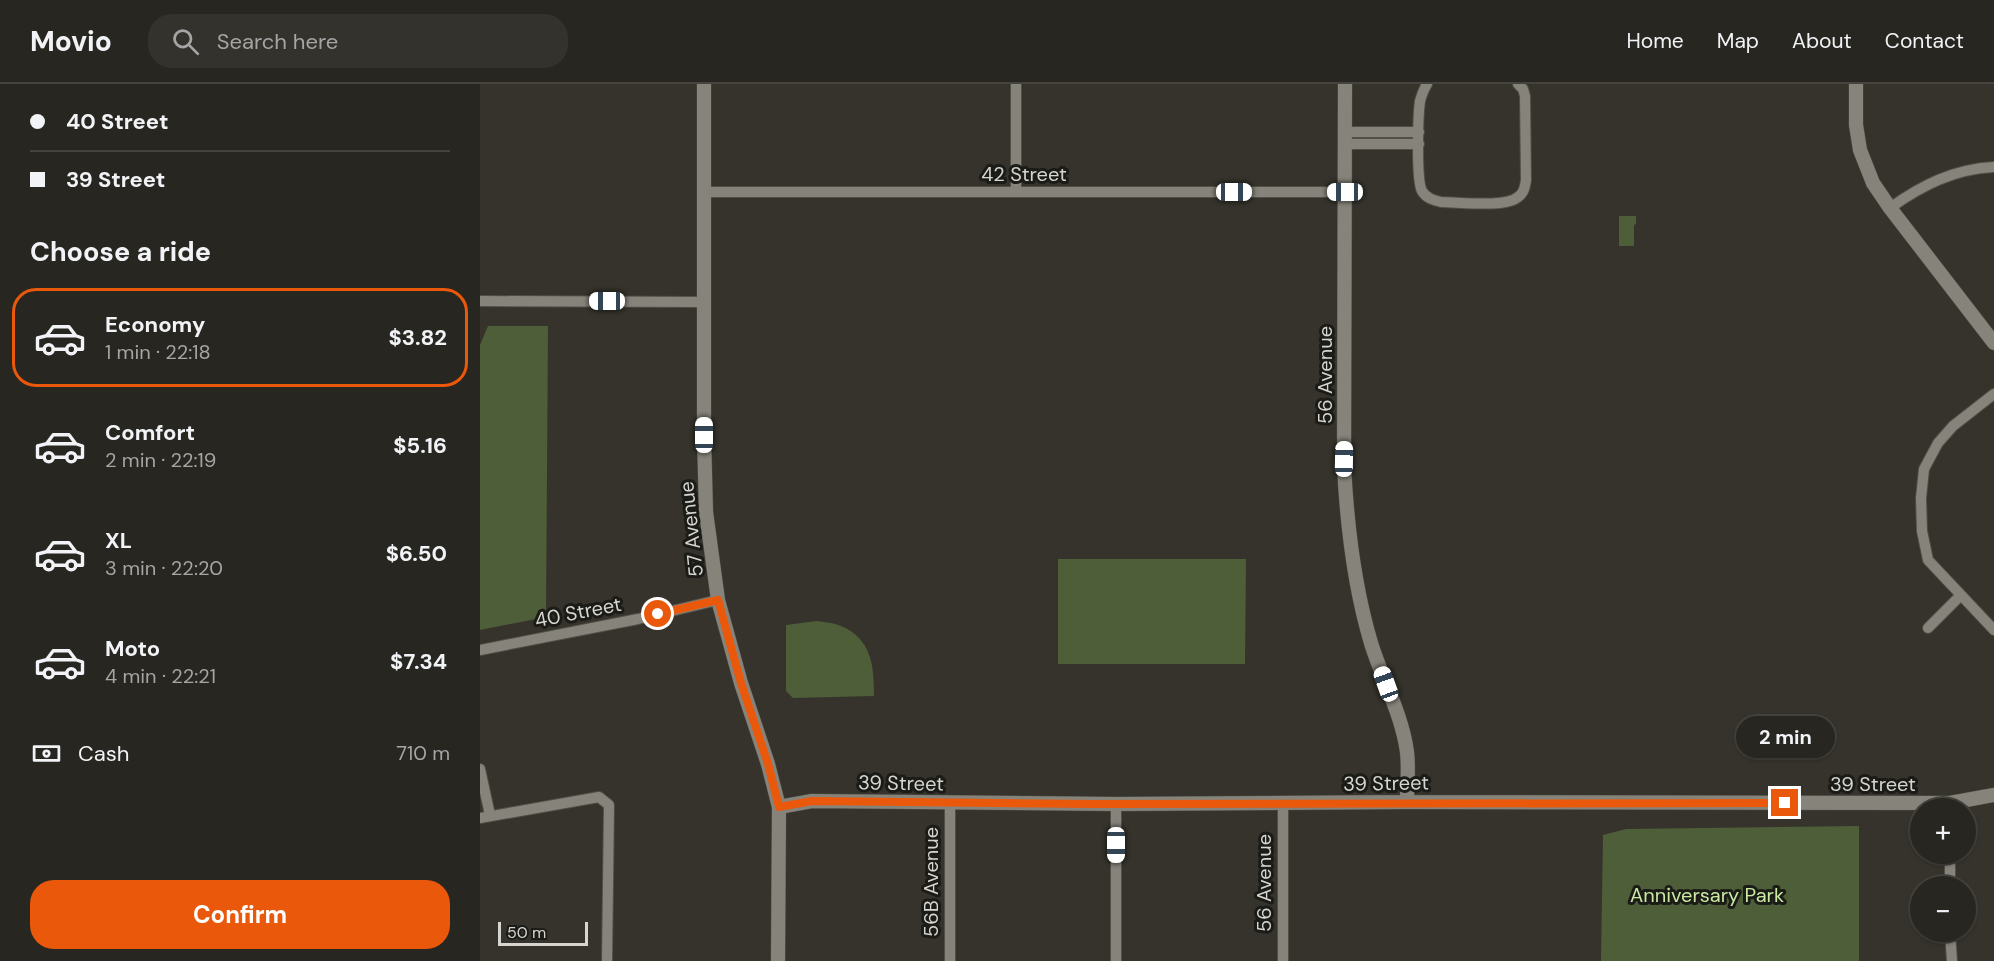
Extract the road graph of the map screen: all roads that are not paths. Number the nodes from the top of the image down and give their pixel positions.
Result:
1 (704, 84) edge
2 (1016, 84) edge
3 (1345, 84) edge
4 (1427, 84) edge
5 (1518, 84) edge
6 (1856, 84) edge
7 (1419, 132) junction
8 (1345, 138) junction
9 (1419, 144) junction
10 (1994, 167) edge
11 (704, 192) junction
12 (1016, 192) junction
13 (1345, 192) junction
14 (1890, 208) junction
15 (480, 301) edge
16 (704, 302) junction
17 (1994, 343) edge
18 (1994, 394) edge
19 (1961, 595) junction
20 (718, 600) junction
21 (1928, 628) dead end
22 (1994, 630) edge
23 (480, 650) edge
24 (480, 769) edge
25 (1994, 795) edge
26 (1976, 800) edge
27 (1407, 802) junction
28 (950, 804) junction
29 (1116, 804) junction
30 (1283, 804) junction
31 (1910, 806) edge
32 (779, 807) junction
33 (485, 816) edge
34 (1951, 942) edge
35 (608, 961) edge
36 (778, 961) edge
37 (950, 961) edge
38 (1116, 961) edge
39 (1283, 961) edge
40 (1952, 961) edge

1 - 11 street, 57 Avenue
2 - 12 street
3 - 8 street, 56 Avenue
4 - 7 street
5 - 9 street
6 - 14 street
7 - 8 street
7 - 9 street
8 - 9 street
8 - 13 street, 56 Avenue
10 - 14 street
11 - 12 street, 42 Street
11 - 16 street, 57 Avenue
12 - 13 street, 42 Street
13 - 27 street, 56 Avenue
14 - 17 street
15 - 16 street
16 - 20 street, 57 Avenue
18 - 19 street
19 - 21 street
19 - 22 street
20 - 23 street, 40 Street
20 - 32 street, 57 Avenue
24 - 33 street
25 - 26 street, 39 Street
27 - 30 street, 39 Street
27 - 31 street, 39 Street
28 - 29 street, 39 Street
28 - 32 street, 39 Street
28 - 37 street, 56B Avenue
29 - 30 street, 39 Street
29 - 38 street
30 - 39 street, 56 Avenue
32 - 36 street, 57 Avenue
33 - 35 street
34 - 40 street

